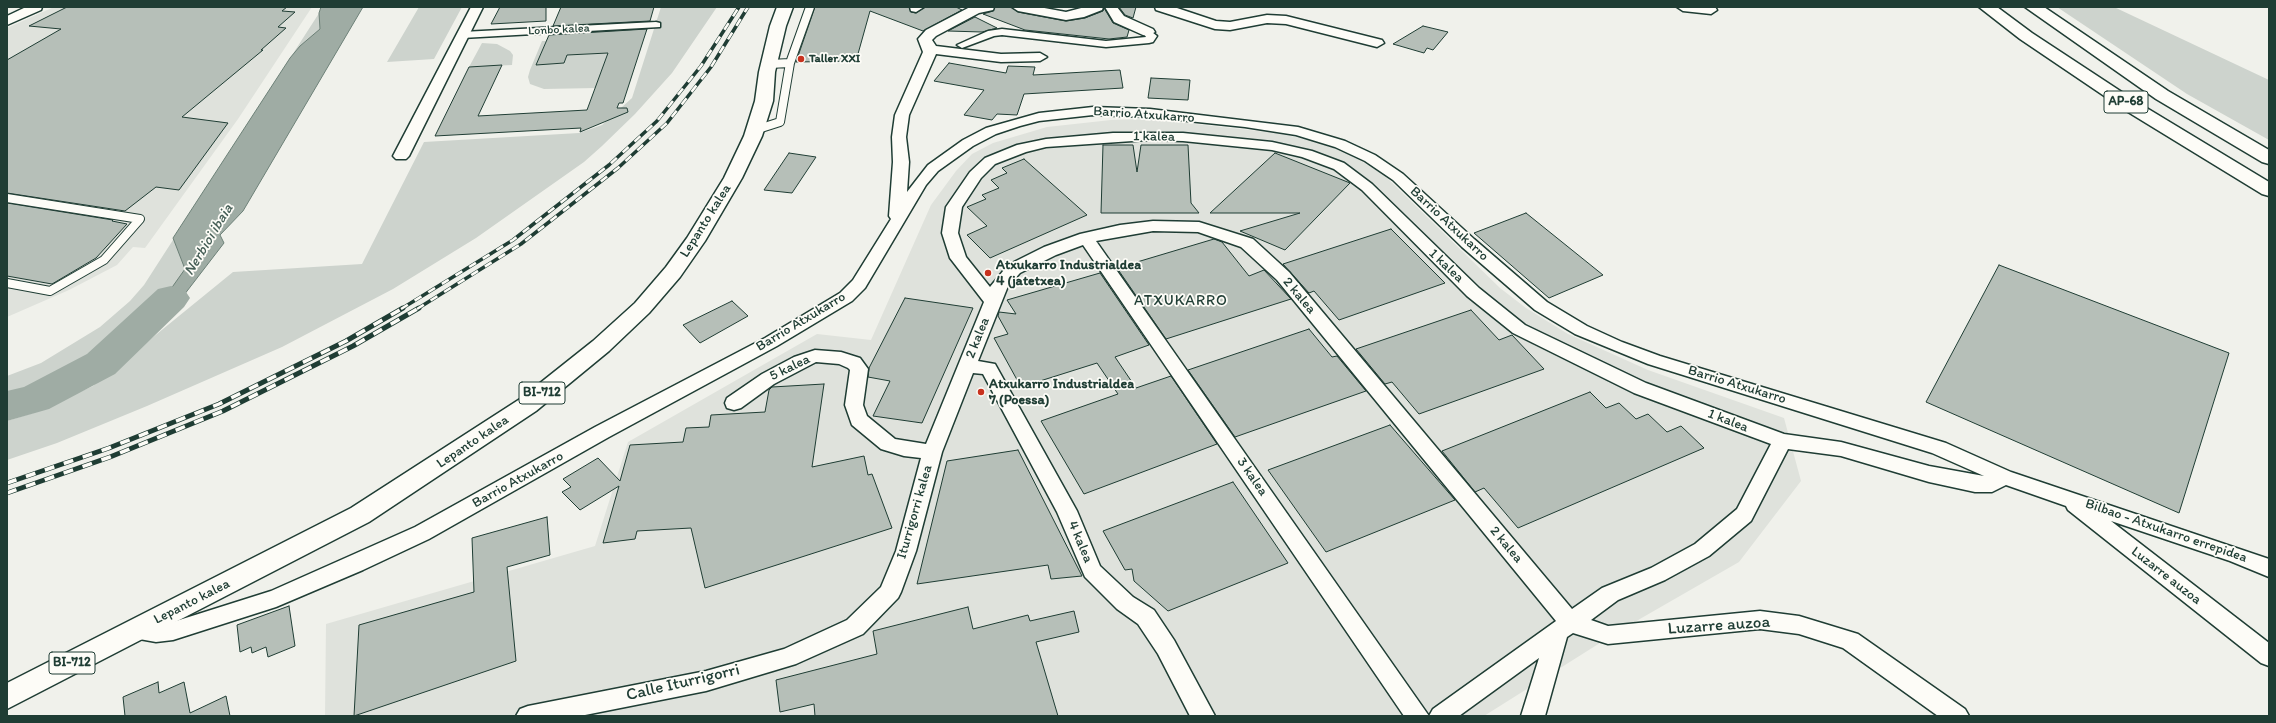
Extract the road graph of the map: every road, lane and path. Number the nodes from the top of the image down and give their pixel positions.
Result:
1 (36, 7) edge
2 (477, 7) edge
3 (785, 7) edge
4 (810, 7) edge
5 (988, 7) edge
6 (1018, 7) edge
7 (1097, 7) edge
8 (1111, 7) edge
9 (1161, 7) edge
10 (1683, 7) edge
11 (1988, 7) edge
12 (2033, 7) edge
13 (1711, 10) dead end
14 (7, 20) edge
15 (656, 25) dead end
16 (1148, 32) joint
17 (462, 35) junction
18 (927, 44) junction
19 (1377, 44) dead end
20 (962, 45) joint
21 (1040, 57) dead end
22 (779, 63) junction
23 (400, 156) dead end
24 (2269, 158) edge
25 (2269, 190) edge
26 (7, 198) edge
27 (896, 223) junction
28 (1086, 238) junction
29 (7, 284) edge
30 (993, 302) junction
31 (968, 365) junction
32 (734, 403) dead end
33 (1782, 441) junction
34 (932, 452) junction
35 (2004, 477) junction
36 (2063, 495) junction
37 (2269, 568) edge
38 (1564, 628) junction
39 (136, 630) junction
40 (835, 636) joint
41 (2269, 656) edge
42 (7, 696) edge
43 (528, 716) edge
44 (1203, 716) edge
45 (1418, 716) edge
46 (1441, 716) edge
47 (1533, 716) edge
48 (1957, 716) edge

1 - 14 street
2 - 17 street
3 - 22 main road, Lepanto kalea / BI-712
4 - 22 lane
5 - 18 street
6 - 7 street
8 - 16 street
9 - 19 street
10 - 13 street
11 - 25 main road, AP-68
12 - 24 main road, AP-68
15 - 17 street, Lonbo kalea
16 - 20 street
17 - 23 street
18 - 20 street
18 - 21 street
18 - 27 street
22 - 39 main road, Lepanto kalea / BI-712
26 - 29 lane
27 - 35 street, Barrio Atxukarro
27 - 39 street, Barrio Atxukarro
28 - 30 street, 2 kalea
28 - 38 street, 2 kalea
28 - 45 street, 3 kalea
30 - 31 street, 2 kalea
30 - 33 street, 1 kalea
31 - 34 street, Iturrigorri kalea
31 - 44 street, 4 kalea
32 - 34 street, 5 kalea
33 - 35 street, 1 kalea
33 - 38 street
34 - 40 street, Iturrigorri kalea
35 - 36 street, Barrio Atxukarro
36 - 37 street, Bilbao - Atxukarro errepidea
36 - 41 street, Luzarre auzoa
38 - 46 street
38 - 47 street
38 - 48 street, Luzarre auzoa
39 - 42 main road, Lepanto kalea / BI-712
40 - 43 street, Calle Iturrigorri

